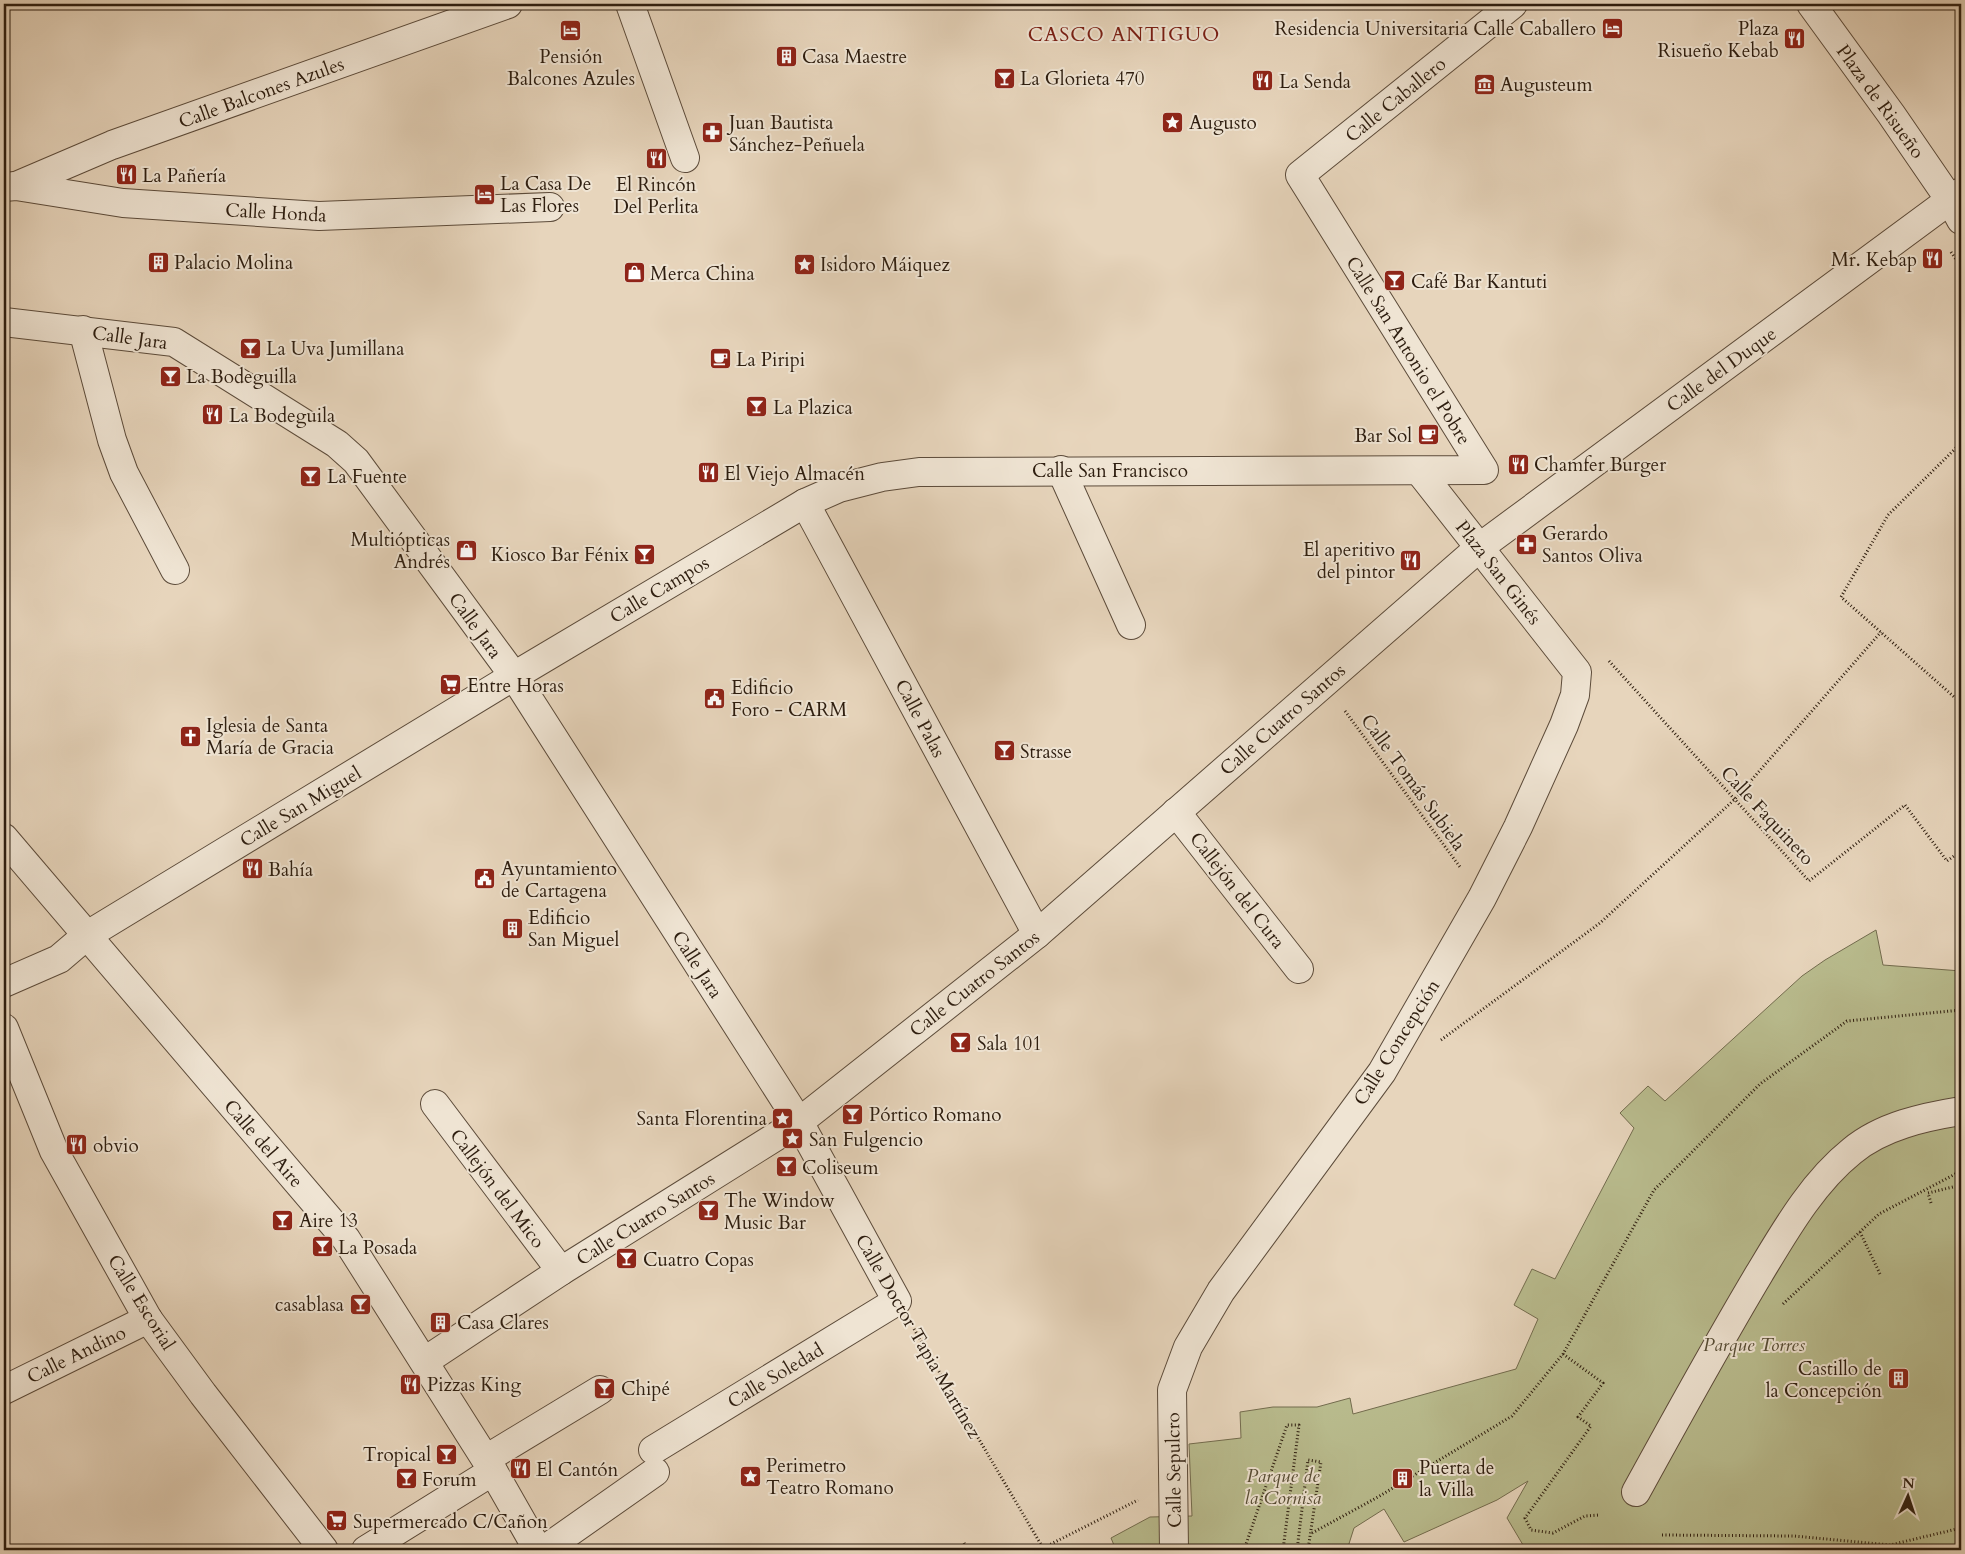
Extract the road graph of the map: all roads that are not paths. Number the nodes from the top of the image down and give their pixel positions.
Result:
1 (508, 4) edge
2 (630, 4) edge
3 (1513, 4) edge
4 (1811, 4) edge
5 (685, 158) dead end
6 (1300, 175) joint
7 (10, 186) edge
8 (1957, 204) edge
9 (550, 208) dead end
10 (4, 322) edge
11 (83, 330) junction
12 (1060, 470) junction
13 (1420, 472) junction
14 (805, 503) junction
15 (1480, 547) junction
16 (175, 570) dead end
17 (1131, 625) dead end
18 (1577, 672) joint
19 (514, 676) junction
20 (1176, 812) junction
21 (4, 838) edge
22 (1037, 934) junction
23 (86, 936) junction
24 (1299, 968) dead end
25 (4, 983) edge
26 (4, 1028) edge
27 (435, 1104) dead end
28 (1961, 1111) edge
29 (798, 1122) junction
30 (562, 1271) junction
31 (897, 1301) joint
32 (148, 1319) junction
33 (425, 1361) junction
34 (4, 1390) edge
35 (600, 1390) dead end
36 (1172, 1390) joint
37 (490, 1465) junction
38 (1636, 1492) dead end
39 (324, 1550) edge
40 (366, 1550) edge
41 (538, 1550) edge
42 (544, 1550) edge
43 (1174, 1550) edge

1 - 7 street, Calle Balcones Azules
2 - 5 street
3 - 6 street, Calle Caballero
4 - 8 street, Plaza de Risueño
6 - 13 street, Calle San Antonio el Pobre
7 - 9 street, Calle Honda
8 - 15 street, Calle del Duque
10 - 11 street, Calle Jara
11 - 16 street
11 - 19 street, Calle Jara
12 - 13 street, Calle San Francisco
12 - 14 street, Calle San Francisco
12 - 17 street
13 - 15 street, Plaza San Ginés
14 - 19 street, Calle Campos
14 - 22 street, Calle Palas
15 - 18 street, Plaza San Ginés
15 - 20 street, Calle Cuatro Santos
18 - 36 street, Calle Concepción
19 - 23 street, Calle San Miguel
19 - 29 street, Calle Jara
20 - 22 street, Calle Cuatro Santos
20 - 24 street, Callejón del Cura
21 - 23 street, Calle del Aire
22 - 29 street, Calle Cuatro Santos
23 - 25 street, Calle San Miguel
23 - 33 street, Calle del Aire
26 - 32 street, Calle Escorial
27 - 30 street, Callejón del Mico
28 - 38 street
29 - 30 street, Calle Cuatro Santos
29 - 31 street, Calle Doctor Tapia Martínez
30 - 33 street, Calle Cuatro Santos
31 - 42 street, Calle Soledad
32 - 34 street, Calle Andino
32 - 39 street, Calle Escorial
33 - 37 street, Calle del Aire
35 - 37 street
36 - 43 street, Calle Sepulcro
37 - 40 street
37 - 41 street, Calle del Aire

